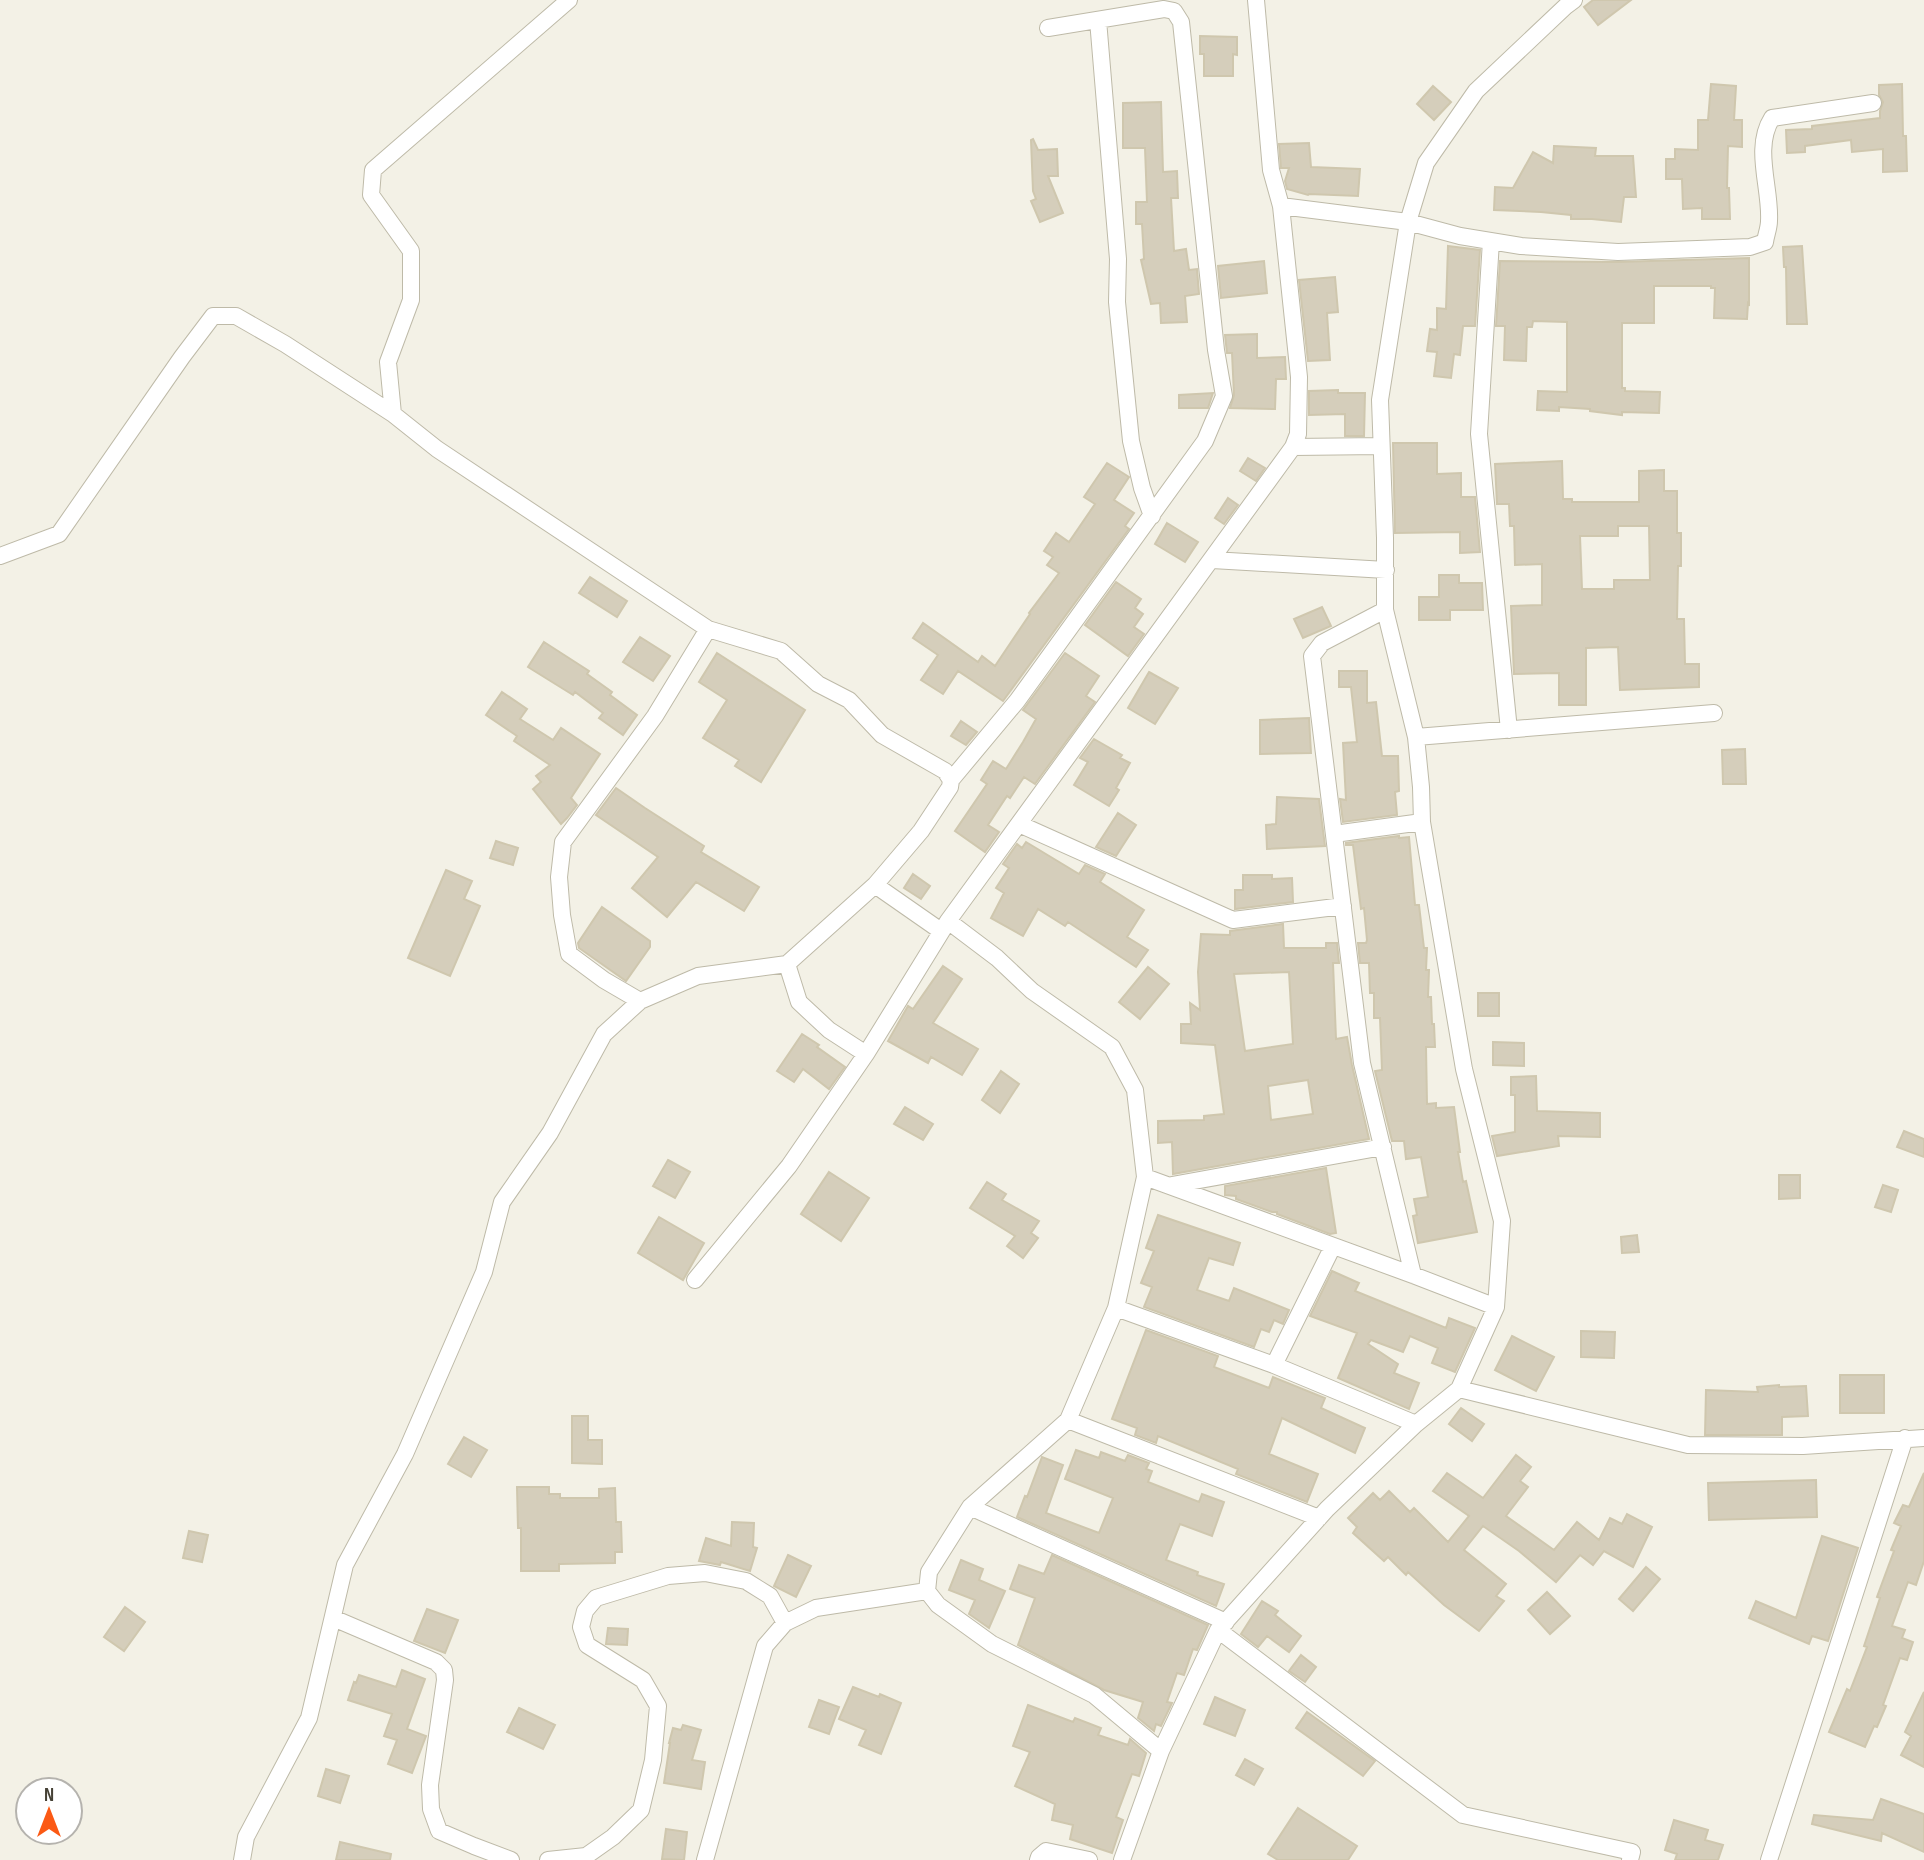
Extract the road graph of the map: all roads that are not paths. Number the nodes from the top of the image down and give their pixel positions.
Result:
1 (569, 0) edge
2 (1256, 0) edge
3 (1567, 2) edge
4 (1098, 20) junction
5 (1048, 29) dead end
6 (1872, 103) dead end
7 (1281, 206) junction
8 (1408, 222) junction
9 (1491, 241) junction
10 (393, 414) junction
11 (1381, 446) junction
12 (1293, 447) junction
13 (1152, 516) junction
14 (0, 555) edge
15 (1212, 559) junction
16 (1385, 570) junction
17 (1385, 610) junction
18 (708, 629) junction
19 (1714, 713) dead end
20 (1509, 730) junction
21 (1416, 737) junction
22 (951, 780) junction
23 (1422, 822) junction
24 (1019, 824) junction
25 (1334, 834) junction
26 (874, 885) junction
27 (1343, 906) junction
28 (945, 926) junction
29 (787, 964) junction
30 (640, 1001) junction
31 (866, 1054) junction
32 (1383, 1147) junction
33 (1145, 1177) junction
34 (1169, 1185) junction
35 (1333, 1246) junction
36 (1413, 1275) junction
37 (695, 1280) dead end
38 (1496, 1307) junction
39 (1116, 1308) junction
40 (1274, 1365) junction
41 (1459, 1389) junction
42 (1068, 1420) junction
43 (1416, 1424) junction
44 (1905, 1438) junction
45 (1924, 1438) edge
46 (970, 1507) junction
47 (1319, 1518) junction
48 (927, 1591) junction
49 (333, 1618) junction
50 (785, 1623) junction
51 (1222, 1626) junction
52 (1161, 1751) junction
53 (242, 1860) edge
54 (511, 1860) edge
55 (548, 1860) edge
56 (705, 1860) edge
57 (1038, 1860) edge
58 (1088, 1860) edge
59 (1122, 1860) edge
60 (1630, 1860) edge
61 (1769, 1860) edge

1 - 10 street
2 - 7 street
3 - 8 street
4 - 5 street
4 - 13 street
4 - 13 street
6 - 9 street
7 - 8 street
7 - 12 street
8 - 9 street
8 - 11 street
9 - 20 street
10 - 14 street
10 - 18 street
11 - 12 street
11 - 16 street
12 - 15 street
13 - 22 street
15 - 16 street
15 - 24 street
16 - 17 street
17 - 21 street
17 - 25 street
18 - 22 street
18 - 30 street
19 - 20 street
20 - 21 street
21 - 23 street
22 - 26 street
23 - 25 street
23 - 38 street
24 - 27 street
24 - 28 street
25 - 27 street
26 - 28 street
26 - 29 street
27 - 32 street
28 - 31 street
28 - 33 street
29 - 30 street
29 - 31 street
30 - 49 street
31 - 37 street
32 - 34 street
32 - 36 street
33 - 34 street
33 - 39 street
34 - 35 street
35 - 36 street
35 - 40 street
36 - 38 street
38 - 41 street
39 - 40 street
39 - 42 street
40 - 43 street
41 - 43 street
41 - 44 street
42 - 46 street
42 - 47 street
43 - 47 street
44 - 45 street
44 - 61 street
46 - 48 street
46 - 51 street
47 - 51 street
48 - 50 street
48 - 52 street
49 - 53 street
49 - 54 street
50 - 55 street
50 - 56 street
51 - 52 street
51 - 60 street
52 - 59 street
57 - 58 street

